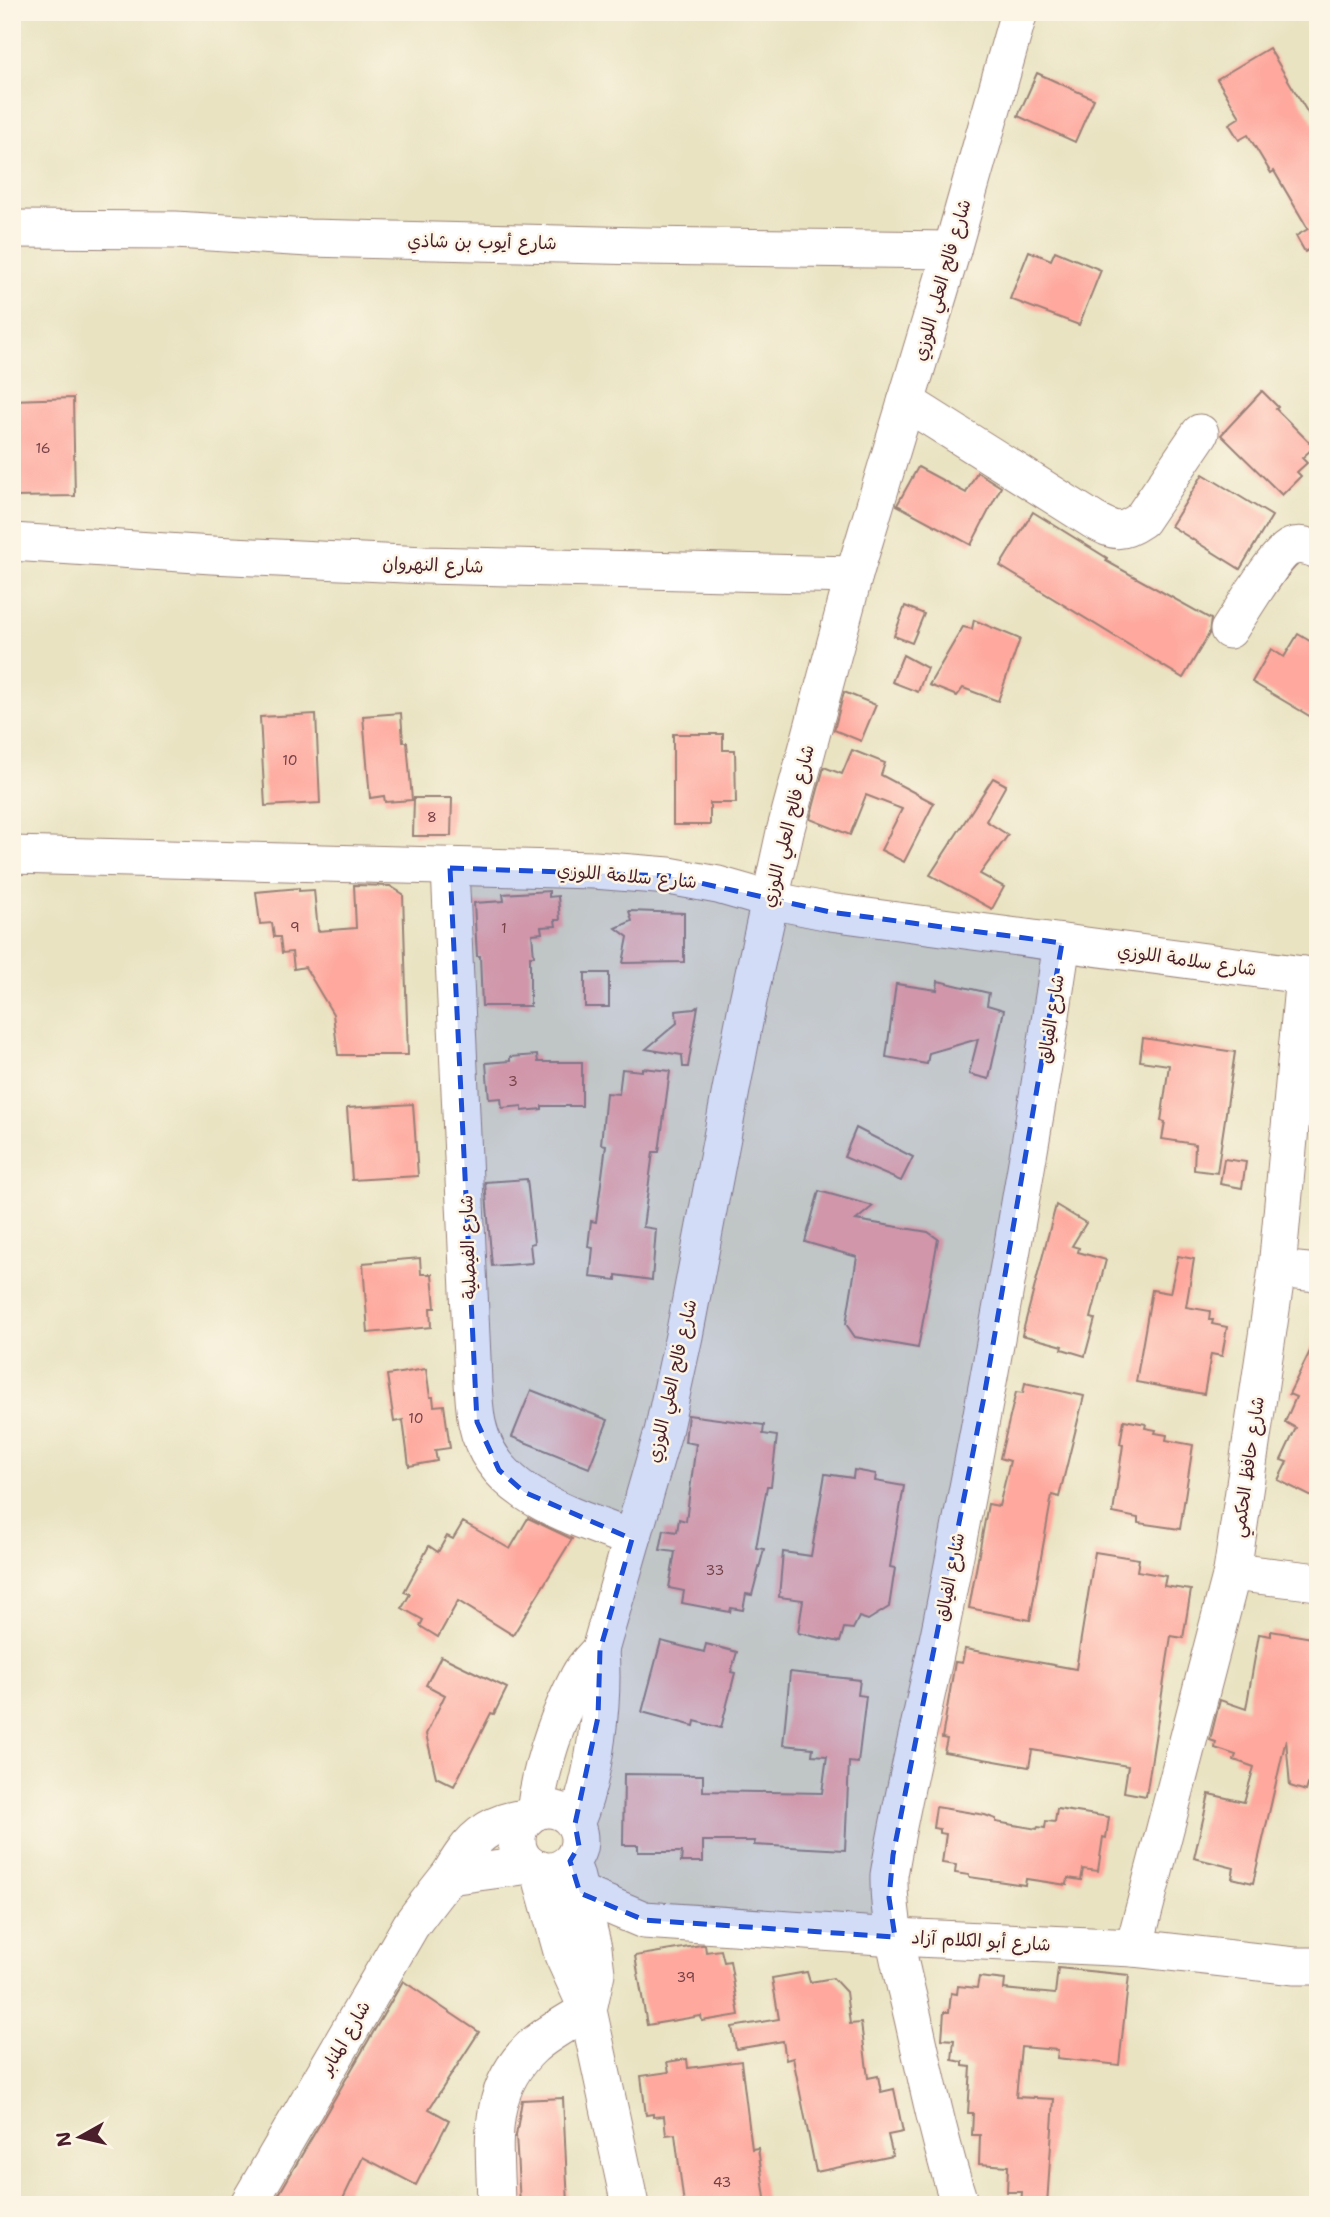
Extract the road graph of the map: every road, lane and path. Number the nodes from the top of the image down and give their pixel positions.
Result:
1 (1019, 12) edge
2 (12, 229) edge
3 (952, 250) junction
4 (906, 402) junction
5 (1200, 433) dead end
6 (12, 542) edge
7 (1318, 550) edge
8 (854, 575) junction
9 (1229, 630) dead end
10 (12, 855) edge
11 (450, 868) junction
12 (770, 900) junction
13 (1062, 943) junction
14 (1311, 976) edge
15 (1277, 1269) junction
16 (1318, 1273) edge
17 (632, 1539) junction
18 (1232, 1572) junction
19 (1312, 1574) edge
20 (600, 1650) junction
21 (531, 1815) junction
22 (575, 1824) junction
23 (555, 1872) junction
24 (449, 1876) junction
25 (644, 1920) junction
26 (895, 1937) junction
27 (1135, 1948) junction
28 (1318, 1966) edge
29 (596, 1973) junction
30 (588, 2010) junction
31 (248, 2205) edge
32 (496, 2205) edge
33 (630, 2205) edge
34 (960, 2205) edge

1 - 3 street, شارع فالح العلي اللوزي
2 - 3 street, شارع أيوب بن شاذي
3 - 4 street, شارع فالح العلي اللوزي
4 - 5 street
4 - 8 street, شارع فالح العلي اللوزي
6 - 8 street, شارع النهروان
7 - 9 street
8 - 12 street, شارع فالح العلي اللوزي
10 - 11 street, شارع سلامة اللوزي
11 - 12 street, شارع سلامة اللوزي
11 - 17 street, شارع الفيصلية
12 - 13 street, شارع سلامة اللوزي
12 - 17 street, شارع فالح العلي اللوزي
13 - 14 street, شارع سلامة اللوزي
13 - 26 street, شارع الفيالق
14 - 15 street, شارع حافظ الحكمي
15 - 16 street
15 - 18 street, شارع حافظ الحكمي
17 - 20 street, شارع فالح العلي اللوزي
18 - 19 street
18 - 27 street, شارع حافظ الحكمي
20 - 21 street, شارع فالح العلي اللوزي
20 - 22 street, شارع فالح العلي اللوزي
21 - 22 street
21 - 23 street
21 - 24 street, شارع المنابر
22 - 23 street
23 - 24 street
23 - 25 street, شارع أبو الكلام آزاد
23 - 29 street
23 - 30 street
24 - 31 street, شارع المنابر
25 - 26 street, شارع أبو الكلام آزاد
25 - 29 street
26 - 27 street, شارع أبو الكلام آزاد
26 - 34 street, شارع الفيالق
27 - 28 street, شارع أبو الكلام آزاد
29 - 30 street
30 - 32 street
30 - 33 street

